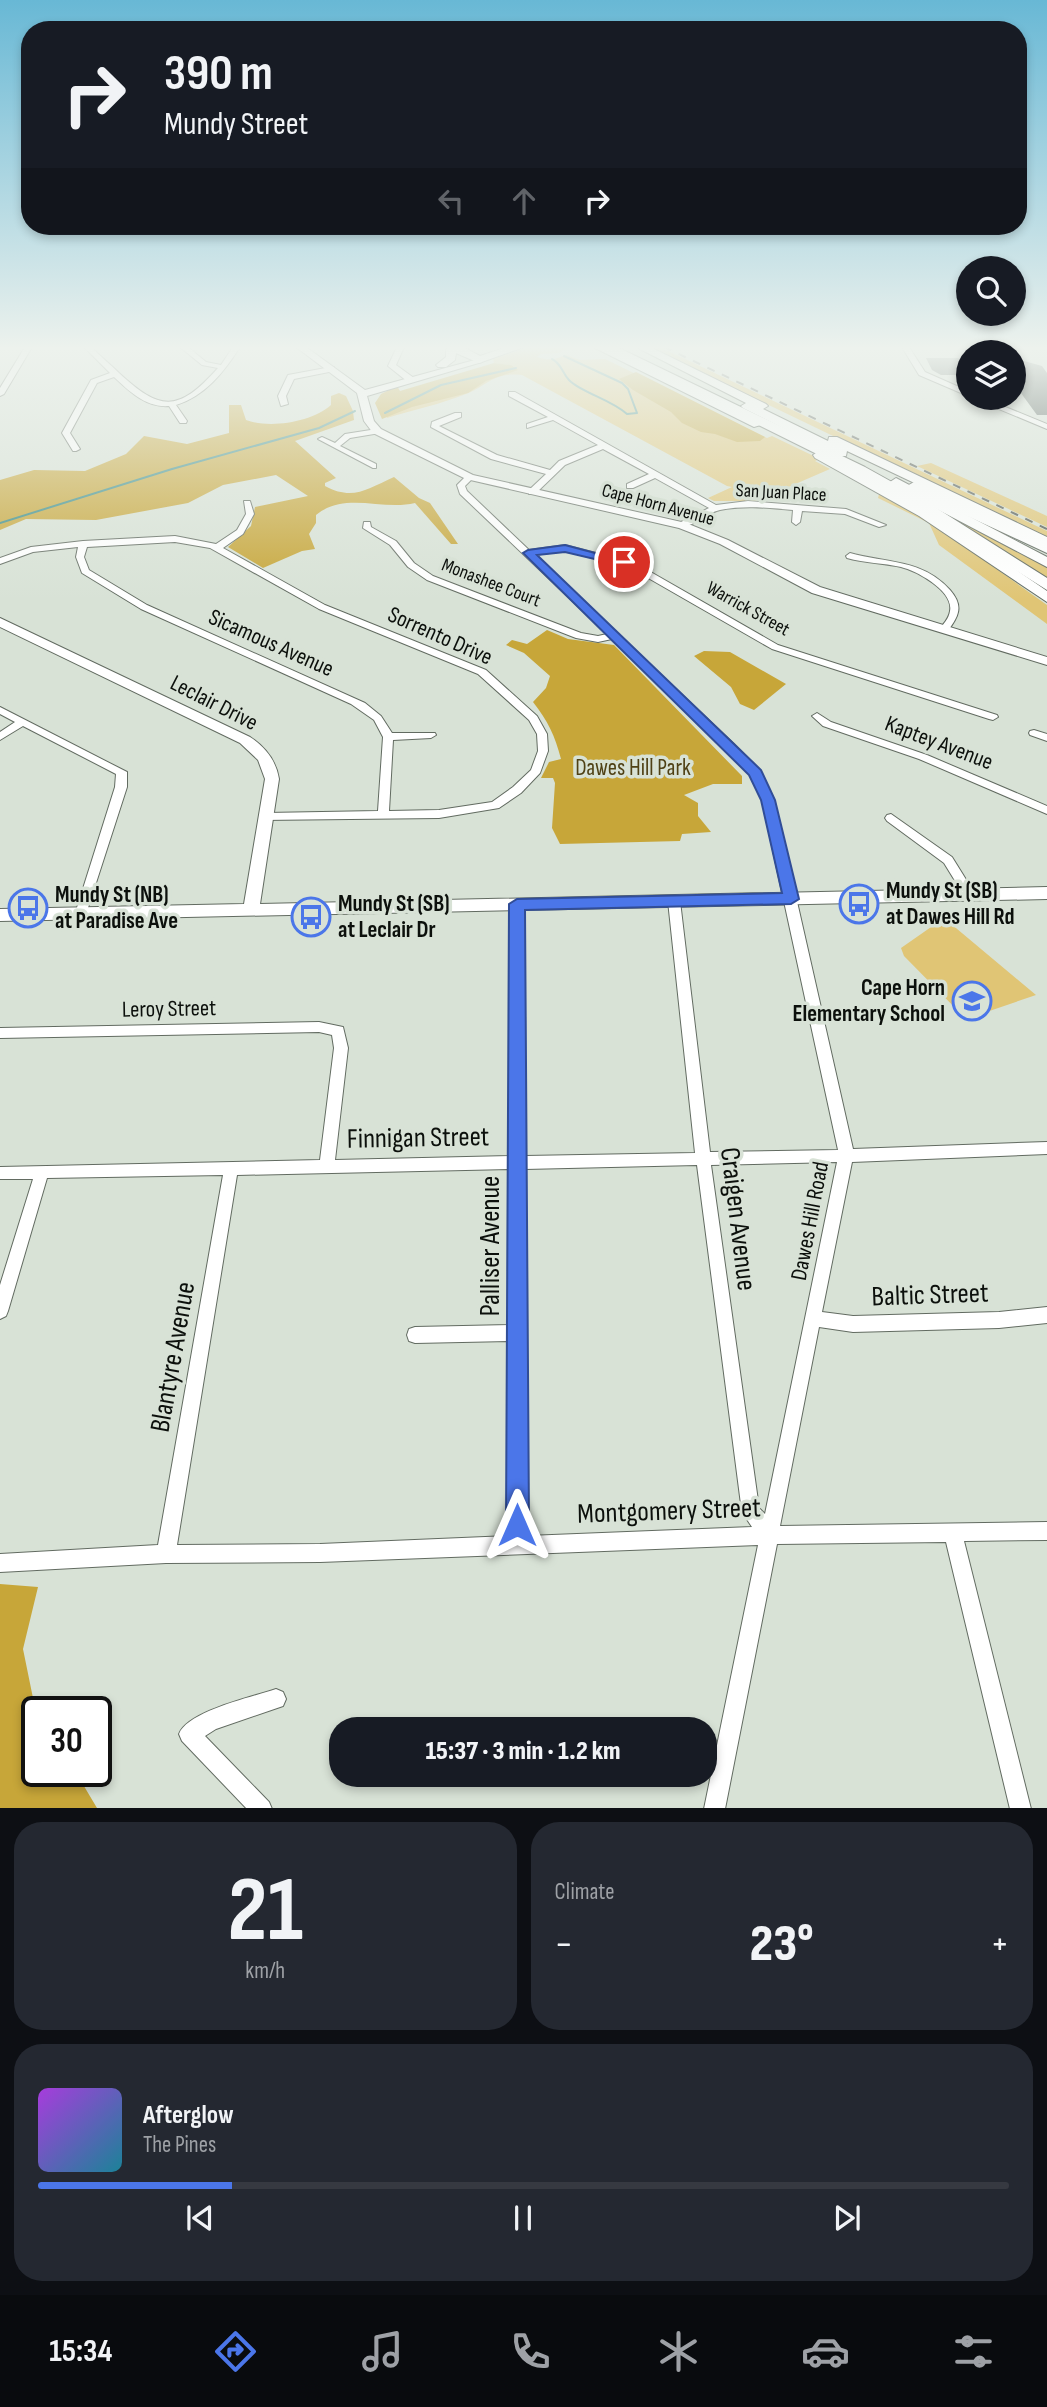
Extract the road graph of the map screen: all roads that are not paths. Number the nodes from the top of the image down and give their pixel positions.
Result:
1 (67, 431) edge
2 (375, 431) edge
3 (377, 431) edge
4 (444, 431) edge
5 (581, 431) edge
6 (768, 431) edge
7 (781, 431) edge
8 (806, 431) edge
9 (807, 431) edge
10 (807, 431) edge
11 (322, 439) dead end
12 (605, 445) junction
13 (335, 446) junction
14 (76, 449) dead end
15 (373, 466) dead end
16 (550, 472) junction
17 (655, 475) junction
18 (470, 477) junction
19 (630, 486) dead end
20 (532, 492) junction
21 (247, 503) dead end
22 (715, 508) junction
23 (798, 508) junction
24 (796, 522) dead end
25 (367, 524) dead end
26 (881, 524) dead end
27 (682, 525) junction
28 (1047, 542) edge
29 (83, 544) junction
30 (218, 547) junction
31 (1047, 548) edge
32 (528, 553) junction
33 (850, 556) dead end
34 (0, 561) edge
35 (1047, 563) edge
36 (1047, 585) edge
37 (1047, 598) edge
38 (0, 622) edge
39 (944, 630) junction
40 (615, 636) junction
41 (1047, 662) edge
42 (0, 710) edge
43 (817, 716) dead end
44 (993, 717) dead end
45 (22, 722) junction
46 (1034, 733) dead end
47 (430, 735) dead end
48 (0, 737) edge
49 (388, 737) junction
50 (1047, 738) edge
51 (1047, 810) edge
52 (383, 815) junction
53 (266, 817) junction
54 (891, 818) dead end
55 (969, 894) junction
56 (1047, 894) edge
57 (791, 899) junction
58 (674, 901) junction
59 (517, 904) junction
60 (251, 911) junction
61 (81, 914) junction
62 (0, 915) edge
63 (0, 1033) edge
64 (1047, 1147) edge
65 (846, 1156) junction
66 (703, 1158) junction
67 (516, 1162) junction
68 (327, 1166) junction
69 (231, 1169) junction
70 (42, 1172) junction
71 (0, 1173) edge
72 (0, 1311) edge
73 (1047, 1315) edge
74 (814, 1319) junction
75 (517, 1333) junction
76 (415, 1335) dead end
77 (1047, 1531) edge
78 (953, 1534) junction
79 (771, 1535) junction
80 (518, 1544) junction
81 (166, 1554) junction
82 (0, 1563) edge
83 (276, 1699) dead end
84 (262, 1808) edge
85 (714, 1808) edge
86 (1021, 1808) edge

1 - 14 street
2 - 13 street
3 - 18 street, Cape Horn Avenue
4 - 16 street
5 - 12 street
6 - 37 main road
7 - 36 highway
8 - 35 main road
9 - 31 highway
10 - 28 main road
11 - 13 street
12 - 16 street
12 - 17 street
13 - 15 street
16 - 20 street
17 - 19 street
17 - 22 street
18 - 20 street, Cape Horn Avenue
18 - 32 street, Dawes Hill Road
20 - 27 street, Cape Horn Avenue
21 - 30 street
22 - 23 street, San Juan Place
22 - 27 street, San Juan Place
23 - 24 street
23 - 26 street, San Juan Place
25 - 40 street, Monashee Court
27 - 39 street, Cape Horn Avenue
29 - 30 street, Sorrento Drive
29 - 34 street, Sorrento Drive
29 - 49 street, Sicamous Avenue
30 - 52 street, Sorrento Drive
32 - 40 street, Dawes Hill Road
32 - 44 street, Warrick Street
33 - 39 street
38 - 53 street, Leclair Drive
39 - 41 street, Cape Horn Avenue
40 - 57 street, Dawes Hill Road
42 - 45 street
43 - 51 street, Kaptey Avenue
45 - 48 street
45 - 61 street
46 - 50 street
47 - 49 street
49 - 52 street
52 - 53 street, Sorrento Drive
53 - 60 street, Leclair Drive
54 - 55 street
55 - 56 street
55 - 57 street
57 - 58 street
57 - 65 street, Dawes Hill Road
58 - 59 street
58 - 66 street, Craigen Avenue
59 - 60 street
59 - 67 street, Palliser Avenue
60 - 61 street
61 - 62 street
63 - 68 street, Leroy Street
64 - 65 street, Finnigan Street
65 - 66 street, Finnigan Street
65 - 74 street, Dawes Hill Road
66 - 67 street, Finnigan Street
66 - 79 street, Craigen Avenue
67 - 68 street, Finnigan Street
67 - 75 street, Palliser Avenue
68 - 69 street, Finnigan Street
69 - 70 street, Finnigan Street
69 - 81 street, Blantyre Avenue
70 - 71 street, Finnigan Street
70 - 72 street
73 - 74 street, Baltic Street
74 - 79 street, Dawes Hill Road
75 - 76 street
75 - 80 street, Palliser Avenue
77 - 78 street, Montgomery Street
78 - 79 street, Montgomery Street
78 - 86 street
79 - 80 street, Montgomery Street
79 - 85 street, Dawes Hill Road
80 - 81 street, Montgomery Street
81 - 82 street, Montgomery Street
83 - 84 street

